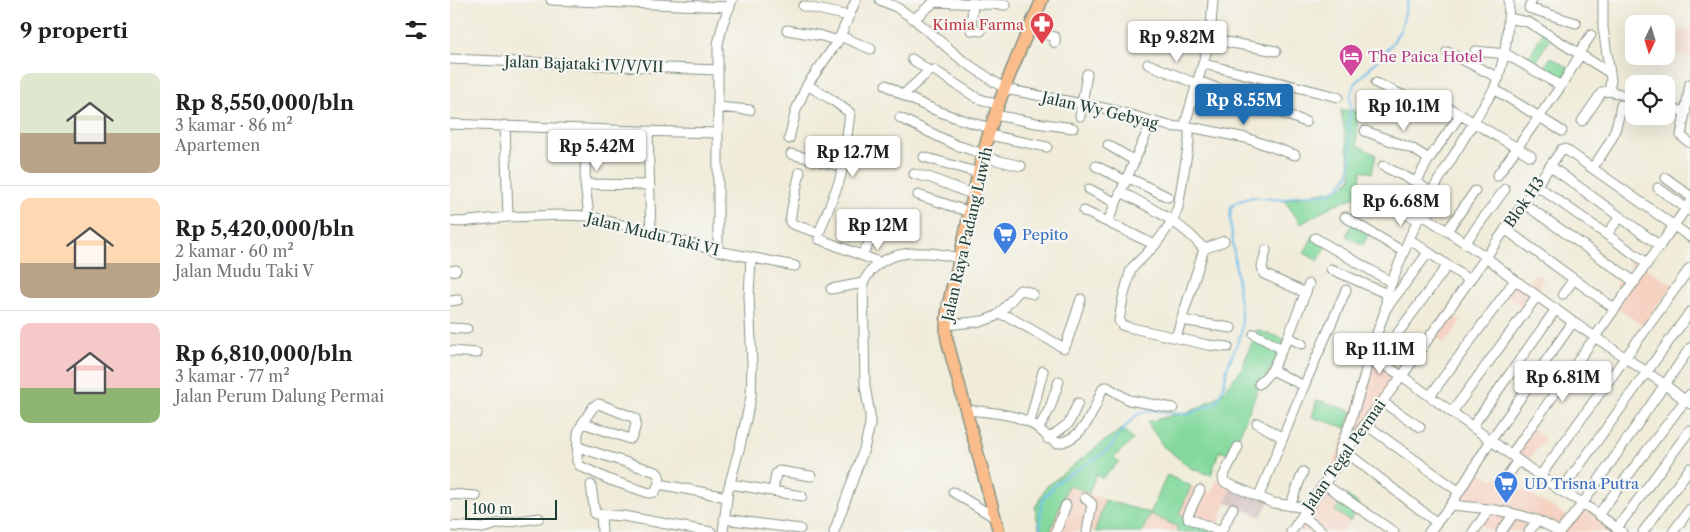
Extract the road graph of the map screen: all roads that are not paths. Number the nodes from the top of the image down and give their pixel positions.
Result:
1 (551, 0) edge
2 (856, 0) edge
3 (880, 0) edge
4 (1042, 0) edge
5 (1213, 0) edge
6 (1509, 0) edge
7 (1603, 0) edge
8 (934, 1) edge
9 (973, 3) junction
10 (731, 4) edge
11 (1531, 4) edge
12 (803, 6) dead end
13 (1006, 6) dead end
14 (849, 16) junction
15 (1508, 18) junction
16 (914, 19) junction
17 (1576, 22) dead end
18 (787, 30) dead end
19 (1028, 30) junction
20 (981, 31) dead end
21 (1591, 35) dead end
22 (839, 39) junction
23 (1210, 39) junction
24 (1055, 43) dead end
25 (871, 49) dead end
26 (1276, 51) dead end
27 (1475, 51) dead end
28 (1447, 52) dead end
29 (1506, 54) junction
30 (1579, 54) junction
31 (912, 58) dead end
32 (450, 59) edge
33 (1148, 64) dead end
34 (1204, 64) junction
35 (717, 70) junction
36 (929, 71) junction
37 (1610, 73) junction
38 (1087, 74) dead end
39 (1499, 78) junction
40 (1198, 82) junction
41 (1376, 83) dead end
42 (807, 85) junction
43 (886, 85) dead end
44 (1561, 86) junction
45 (1005, 88) junction
46 (1494, 89) junction
47 (1690, 89) edge
48 (1608, 91) junction
49 (903, 95) junction
50 (1625, 96) edge
51 (1193, 97) junction
52 (1338, 97) dead end
53 (1081, 103) junction
54 (1621, 105) dead end
55 (1221, 106) dead end
56 (717, 107) junction
57 (750, 110) dead end
58 (997, 110) junction
59 (1675, 110) edge
60 (1687, 114) edge
61 (1460, 115) junction
62 (1080, 116) dead end
63 (1540, 117) junction
64 (900, 118) dead end
65 (1152, 121) junction
66 (1582, 121) dead end
67 (1306, 122) dead end
68 (1473, 122) junction
69 (450, 124) edge
70 (505, 125) junction
71 (1187, 126) junction
72 (1072, 128) dead end
73 (586, 129) junction
74 (990, 131) junction
75 (1365, 131) dead end
76 (1562, 131) dead end
77 (648, 132) junction
78 (717, 133) junction
79 (789, 139) dead end
80 (1690, 143) edge
81 (1108, 145) dead end
82 (1047, 147) dead end
83 (1517, 147) junction
84 (791, 154) dead end
85 (983, 155) junction
86 (1295, 155) dead end
87 (1531, 156) dead end
88 (924, 157) dead end
89 (1429, 159) junction
90 (1135, 161) junction
91 (1021, 166) dead end
92 (1096, 166) dead end
93 (1383, 166) dead end
94 (1550, 166) junction
95 (844, 167) junction
96 (1592, 168) junction
97 (800, 172) dead end
98 (979, 173) junction
99 (914, 174) dead end
100 (1497, 176) dead end
101 (1666, 178) dead end
102 (1126, 179) junction
103 (1416, 182) junction
104 (585, 184) junction
105 (1536, 185) junction
106 (650, 186) junction
107 (1658, 188) dead end
108 (1088, 189) dead end
109 (1505, 189) dead end
110 (1475, 191) dead end
111 (1121, 192) junction
112 (1365, 192) dead end
113 (1431, 192) junction
114 (918, 195) dead end
115 (974, 195) junction
116 (1690, 196) edge
117 (1168, 197) dead end
118 (1116, 202) junction
119 (1523, 203) junction
120 (1689, 208) edge
121 (1084, 210) dead end
122 (970, 212) junction
123 (588, 216) junction
124 (508, 217) junction
125 (1345, 217) dead end
126 (1418, 217) junction
127 (1620, 217) junction
128 (450, 220) edge
129 (1173, 220) junction
130 (1108, 221) junction
131 (1675, 226) junction
132 (1505, 229) junction
133 (1447, 231) junction
134 (651, 233) junction
135 (819, 233) junction
136 (876, 233) dead end
137 (1606, 234) junction
138 (1690, 237) edge
139 (1315, 238) dead end
140 (1409, 239) junction
141 (1224, 241) dead end
142 (1465, 243) junction
143 (1155, 245) junction
144 (1660, 246) junction
145 (1204, 249) junction
146 (1266, 250) dead end
147 (718, 251) junction
148 (1404, 252) junction
149 (1428, 253) junction
150 (861, 255) junction
151 (1486, 257) junction
152 (751, 258) junction
153 (960, 258) junction
154 (879, 262) junction
155 (1647, 263) junction
156 (795, 266) dead end
157 (1447, 266) junction
158 (1690, 268) edge
159 (1331, 269) dead end
160 (1574, 279) junction
161 (1469, 280) junction
162 (1515, 280) junction
163 (1392, 282) junction
164 (1635, 282) junction
165 (863, 283) junction
166 (1310, 284) dead end
167 (830, 289) dead end
168 (1346, 290) dead end
169 (1306, 293) junction
170 (1033, 294) dead end
171 (1387, 294) junction
172 (1563, 294) dead end
173 (1537, 296) junction
174 (1080, 299) dead end
175 (1556, 309) junction
176 (1615, 309) junction
177 (1385, 310) junction
178 (1690, 312) edge
179 (999, 314) junction
180 (1181, 320) junction
181 (1573, 322) junction
182 (946, 325) junction
183 (450, 328) edge
184 (1231, 328) dead end
185 (466, 329) dead end
186 (1254, 334) dead end
187 (1176, 337) junction
188 (1288, 337) junction
189 (1595, 337) junction
190 (1302, 344) dead end
191 (1228, 347) dead end
192 (1690, 348) edge
193 (1282, 349) junction
194 (450, 352) edge
195 (477, 353) dead end
196 (1369, 355) junction
197 (1626, 359) junction
198 (1378, 360) junction
199 (1272, 370) junction
200 (1043, 371) dead end
201 (1646, 372) junction
202 (1402, 376) junction
203 (1059, 381) dead end
204 (1259, 384) dead end
205 (1664, 384) junction
206 (1304, 386) junction
207 (1430, 396) junction
208 (1688, 400) edge
209 (1382, 402) junction
210 (1078, 403) dead end
211 (1173, 408) dead end
212 (966, 410) junction
213 (1452, 412) junction
214 (1030, 422) junction
215 (583, 423) junction
216 (1257, 423) dead end
217 (1365, 424) junction
218 (1420, 427) dead end
219 (1472, 427) junction
220 (1039, 428) junction
221 (1690, 430) edge
222 (1048, 438) junction
223 (1283, 438) junction
224 (1491, 440) junction
225 (578, 447) junction
226 (1238, 447) dead end
227 (1346, 452) junction
228 (1515, 458) junction
229 (1338, 464) junction
230 (1690, 468) edge
231 (1303, 472) dead end
232 (811, 476) dead end
233 (1540, 476) junction
234 (1507, 477) dead end
235 (659, 484) junction
236 (730, 484) junction
237 (1324, 484) junction
238 (591, 485) dead end
239 (1200, 490) dead end
240 (773, 491) junction
241 (1458, 491) junction
242 (1562, 491) junction
243 (953, 492) dead end
244 (450, 494) edge
245 (476, 496) dead end
246 (802, 496) dead end
247 (1259, 496) junction
248 (727, 497) junction
249 (1085, 498) dead end
250 (1583, 503) junction
251 (1066, 505) dead end
252 (1450, 505) junction
253 (1290, 506) junction
254 (1233, 508) dead end
255 (1307, 508) junction
256 (1690, 509) edge
257 (1489, 510) junction
258 (601, 514) junction
259 (1513, 515) junction
260 (1302, 516) junction
261 (1598, 516) junction
262 (994, 517) junction
263 (539, 518) dead end
264 (724, 519) junction
265 (1537, 520) junction
266 (1436, 522) junction
267 (450, 526) edge
268 (800, 529) dead end
269 (1619, 530) edge
270 (602, 532) edge
271 (711, 532) edge
272 (723, 532) edge
273 (834, 532) edge
274 (999, 532) edge
275 (1056, 532) edge
276 (1087, 532) edge
277 (1221, 532) edge
278 (1291, 532) edge
279 (1323, 532) edge
280 (1394, 532) edge
281 (1429, 532) edge
282 (1474, 532) edge
283 (1501, 532) edge
284 (1529, 532) edge
285 (1560, 532) edge
286 (1643, 532) edge
287 (1673, 532) edge

1 - 10 street
2 - 14 street
3 - 16 street
4 - 19 main road, Jalan Raya Padang Luwih
5 - 23 street
6 - 15 street
7 - 37 street
8 - 9 street
8 - 16 street
9 - 13 street
9 - 20 street
10 - 35 street
11 - 17 street
12 - 14 street
14 - 22 street
15 - 29 street
15 - 30 street
16 - 45 street
18 - 22 street
19 - 24 street
19 - 45 main road, Jalan Raya Padang Luwih
21 - 30 street
22 - 25 street
22 - 42 street
23 - 26 street
23 - 34 street
27 - 29 street
28 - 39 street
29 - 39 street
29 - 44 street
30 - 37 street
30 - 44 street
31 - 36 street
32 - 35 street, Jalan Bajataki IV/V/VII
33 - 40 street
34 - 40 street
34 - 52 street
35 - 56 street
36 - 49 street
36 - 58 street
37 - 48 street
38 - 53 street
39 - 46 street
40 - 51 street
40 - 67 street
41 - 61 street
42 - 79 street
42 - 95 street
43 - 49 street
44 - 63 street
45 - 53 street, Jalan Wy Gebyag
45 - 58 main road, Jalan Raya Padang Luwih
46 - 63 street
46 - 68 street
47 - 60 street
48 - 50 street
48 - 66 street
49 - 74 street
51 - 55 street
51 - 71 street
53 - 62 street
53 - 65 street, Jalan Wy Gebyag
54 - 96 street
56 - 57 street
56 - 78 street
58 - 72 street
58 - 74 main road, Jalan Raya Padang Luwih
59 - 60 street
60 - 80 street
61 - 68 street
61 - 89 street
63 - 76 street
63 - 83 street
64 - 85 street
65 - 71 street, Jalan Wy Gebyag
65 - 90 street
68 - 83 street
68 - 113 street
69 - 70 street
70 - 73 street
70 - 124 street
71 - 86 street, Jalan Wy Gebyag
71 - 129 street
73 - 77 street
73 - 104 street
74 - 82 street
74 - 85 main road, Jalan Raya Padang Luwih
75 - 89 street
77 - 78 street
77 - 106 street
78 - 147 street
81 - 90 street
83 - 87 street
83 - 100 street
84 - 95 street
85 - 91 street
85 - 98 main road, Jalan Raya Padang Luwih
88 - 98 street
89 - 103 street
90 - 102 street
92 - 102 street
93 - 103 street
94 - 96 street, Blok H3
94 - 105 street, Blok H3
94 - 127 street
95 - 135 street
96 - 131 street
97 - 135 street
98 - 115 main road, Jalan Raya Padang Luwih
99 - 115 street
101 - 116 street
102 - 111 street
102 - 117 street
103 - 113 street
104 - 106 street
104 - 123 street
105 - 119 street, Blok H3
105 - 137 street
106 - 134 street
107 - 120 street
108 - 118 street
109 - 142 street
110 - 133 street
111 - 118 street
111 - 129 street
112 - 126 street
113 - 126 street
114 - 122 street
115 - 122 main road, Jalan Raya Padang Luwih
118 - 130 street
119 - 132 street, Blok H3
119 - 164 street
120 - 131 street
121 - 130 street
122 - 153 main road, Jalan Raya Padang Luwih
123 - 124 street, Jalan Mudu Taki VI
123 - 134 street, Jalan Mudu Taki VI
124 - 128 street, Jalan Mudu Taki VI
125 - 148 street
126 - 133 street
126 - 140 street
127 - 137 street
127 - 144 street
129 - 143 street
129 - 145 street
130 - 143 street
131 - 138 street
131 - 144 street
132 - 151 street, Blok H3
132 - 160 street
133 - 142 street
134 - 147 street, Jalan Mudu Taki VI
135 - 150 street
136 - 150 street
137 - 155 street
139 - 163 street
140 - 148 street
140 - 149 street
141 - 145 street
142 - 151 street
143 - 187 street
144 - 155 street
145 - 180 street
146 - 169 street
147 - 152 street, Jalan Mudu Taki VI
148 - 163 street
149 - 157 street
149 - 177 street
150 - 154 street
151 - 161 street, Jalan Tegal Permai
151 - 162 street
152 - 156 street, Jalan Mudu Taki VI
152 - 236 street
153 - 154 street
153 - 182 main road, Jalan Raya Padang Luwih
154 - 165 street
155 - 164 street
157 - 161 street
157 - 198 street
158 - 197 street
159 - 171 street
160 - 172 street
160 - 176 street
161 - 202 street, Jalan Tegal Permai
162 - 173 street
162 - 207 street
163 - 171 street
164 - 176 street
165 - 167 street
165 - 273 street
166 - 169 street
168 - 206 street
169 - 188 street
170 - 179 street
171 - 177 street
173 - 175 street
173 - 213 street
174 - 179 street
175 - 181 street
175 - 219 street
176 - 189 street
177 - 196 street
178 - 201 street
179 - 182 street
180 - 184 street
180 - 187 street
181 - 189 street
181 - 224 street
182 - 212 main road, Jalan Raya Padang Luwih
183 - 185 street
186 - 193 street
187 - 191 street
188 - 190 street
188 - 193 street
189 - 197 street
189 - 228 street
192 - 205 street
193 - 199 street
194 - 195 street
196 - 198 street
196 - 229 street
197 - 201 street
197 - 233 street
198 - 202 street
199 - 204 street
199 - 206 street
200 - 214 street
201 - 205 street
201 - 242 street
202 - 207 street
202 - 209 street, Jalan Tegal Permai
203 - 220 street
205 - 208 street
205 - 250 street
206 - 223 street
207 - 213 street
208 - 261 street
209 - 217 street, Jalan Tegal Permai
209 - 218 street
210 - 222 street
211 - 222 street
212 - 214 street
212 - 262 main road, Jalan Raya Padang Luwih
213 - 219 street
214 - 220 street
215 - 215 street
215 - 225 street
216 - 223 street
217 - 227 street, Jalan Tegal Permai
217 - 241 street
219 - 224 street
220 - 222 street
221 - 269 street
223 - 247 street
224 - 228 street
224 - 241 street
225 - 235 street
225 - 235 street
226 - 247 street
227 - 229 street, Jalan Tegal Permai
227 - 266 street
228 - 233 street
228 - 234 street
229 - 237 street, Jalan Tegal Permai
230 - 286 street
231 - 253 street
232 - 240 street
233 - 242 street
235 - 248 street
236 - 240 street
236 - 248 street
237 - 255 street, Jalan Tegal Permai
237 - 280 street
238 - 258 street
239 - 277 street
240 - 246 street
241 - 252 street
242 - 250 street
243 - 262 street
244 - 245 street
247 - 253 street
248 - 264 street
249 - 276 street
250 - 261 street
250 - 285 street
251 - 275 street
252 - 257 street
252 - 266 street
253 - 255 street
254 - 277 street
255 - 260 street, Jalan Tegal Permai
256 - 287 street
257 - 259 street
257 - 282 street
258 - 270 street
258 - 271 street
259 - 265 street
259 - 283 street
260 - 278 street, Jalan Tegal Permai
260 - 279 street
261 - 269 street
262 - 274 main road, Jalan Raya Padang Luwih
263 - 267 street
264 - 268 street
264 - 272 street
265 - 284 street
265 - 285 street
266 - 281 street

